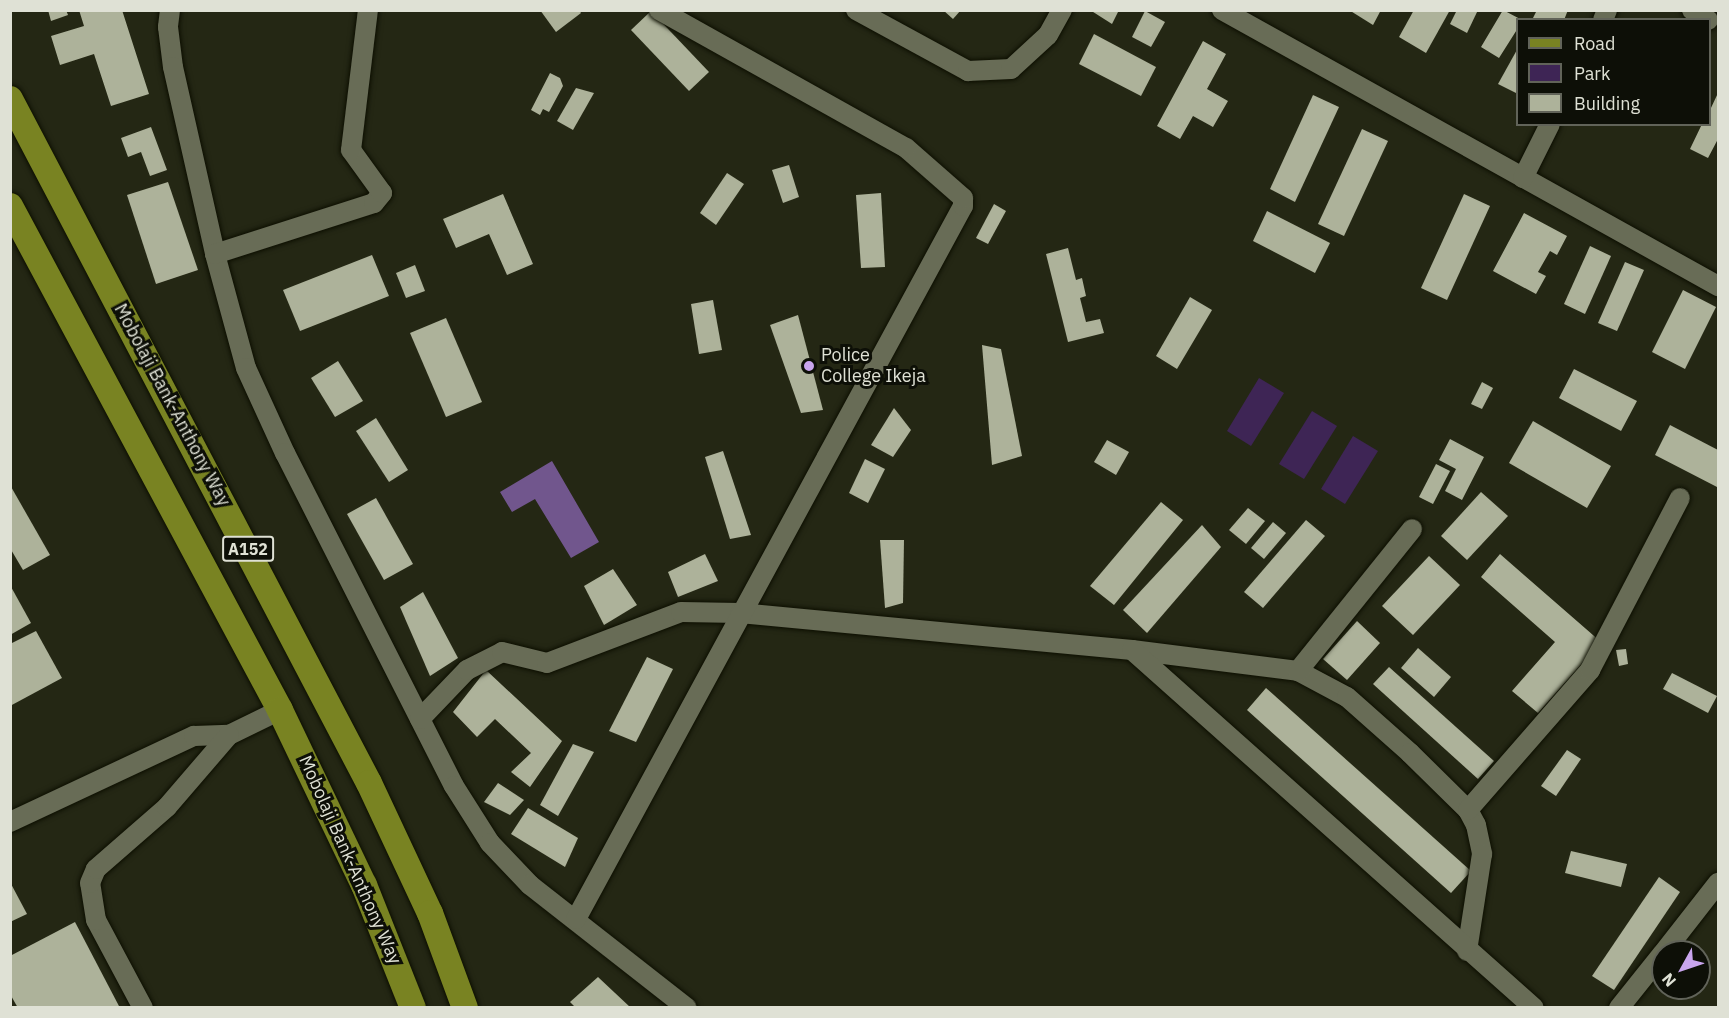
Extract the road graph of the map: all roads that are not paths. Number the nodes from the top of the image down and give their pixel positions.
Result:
1 (170, 10) edge
2 (368, 10) edge
3 (658, 10) edge
4 (856, 10) edge
5 (1062, 10) edge
6 (1222, 10) edge
7 (1692, 10) edge
8 (1706, 18) edge
9 (12, 103) edge
10 (1549, 126) edge
11 (1523, 178) junction
12 (10, 206) edge
13 (216, 254) junction
14 (1719, 286) edge
15 (1680, 498) dead end
16 (1412, 530) dead end
17 (740, 613) junction
18 (1132, 650) junction
19 (1298, 670) junction
20 (280, 710) junction
21 (420, 719) junction
22 (229, 735) junction
23 (1468, 810) junction
24 (10, 822) edge
25 (1719, 883) edge
26 (576, 919) junction
27 (1673, 940) edge
28 (1467, 951) junction
29 (1651, 967) edge
30 (143, 1008) edge
31 (413, 1008) edge
32 (465, 1008) edge
33 (687, 1008) edge
34 (1534, 1008) edge
35 (1619, 1008) edge

1 - 13 street
2 - 13 street
3 - 17 street
4 - 5 street
6 - 11 street
7 - 8 street
9 - 32 main road, Mobolaji Bank-Anthony Way / A152
10 - 11 street
11 - 14 street
12 - 20 main road, Mobolaji Bank-Anthony Way / A152
13 - 21 street
15 - 23 street
16 - 19 street
17 - 18 street
17 - 21 street
17 - 26 street
18 - 19 street
18 - 28 street
19 - 23 street
20 - 22 street
20 - 31 main road, Mobolaji Bank-Anthony Way / A152
21 - 26 street
22 - 24 street
22 - 30 street
23 - 28 street
25 - 27 street
26 - 33 street
28 - 34 street
29 - 35 street

